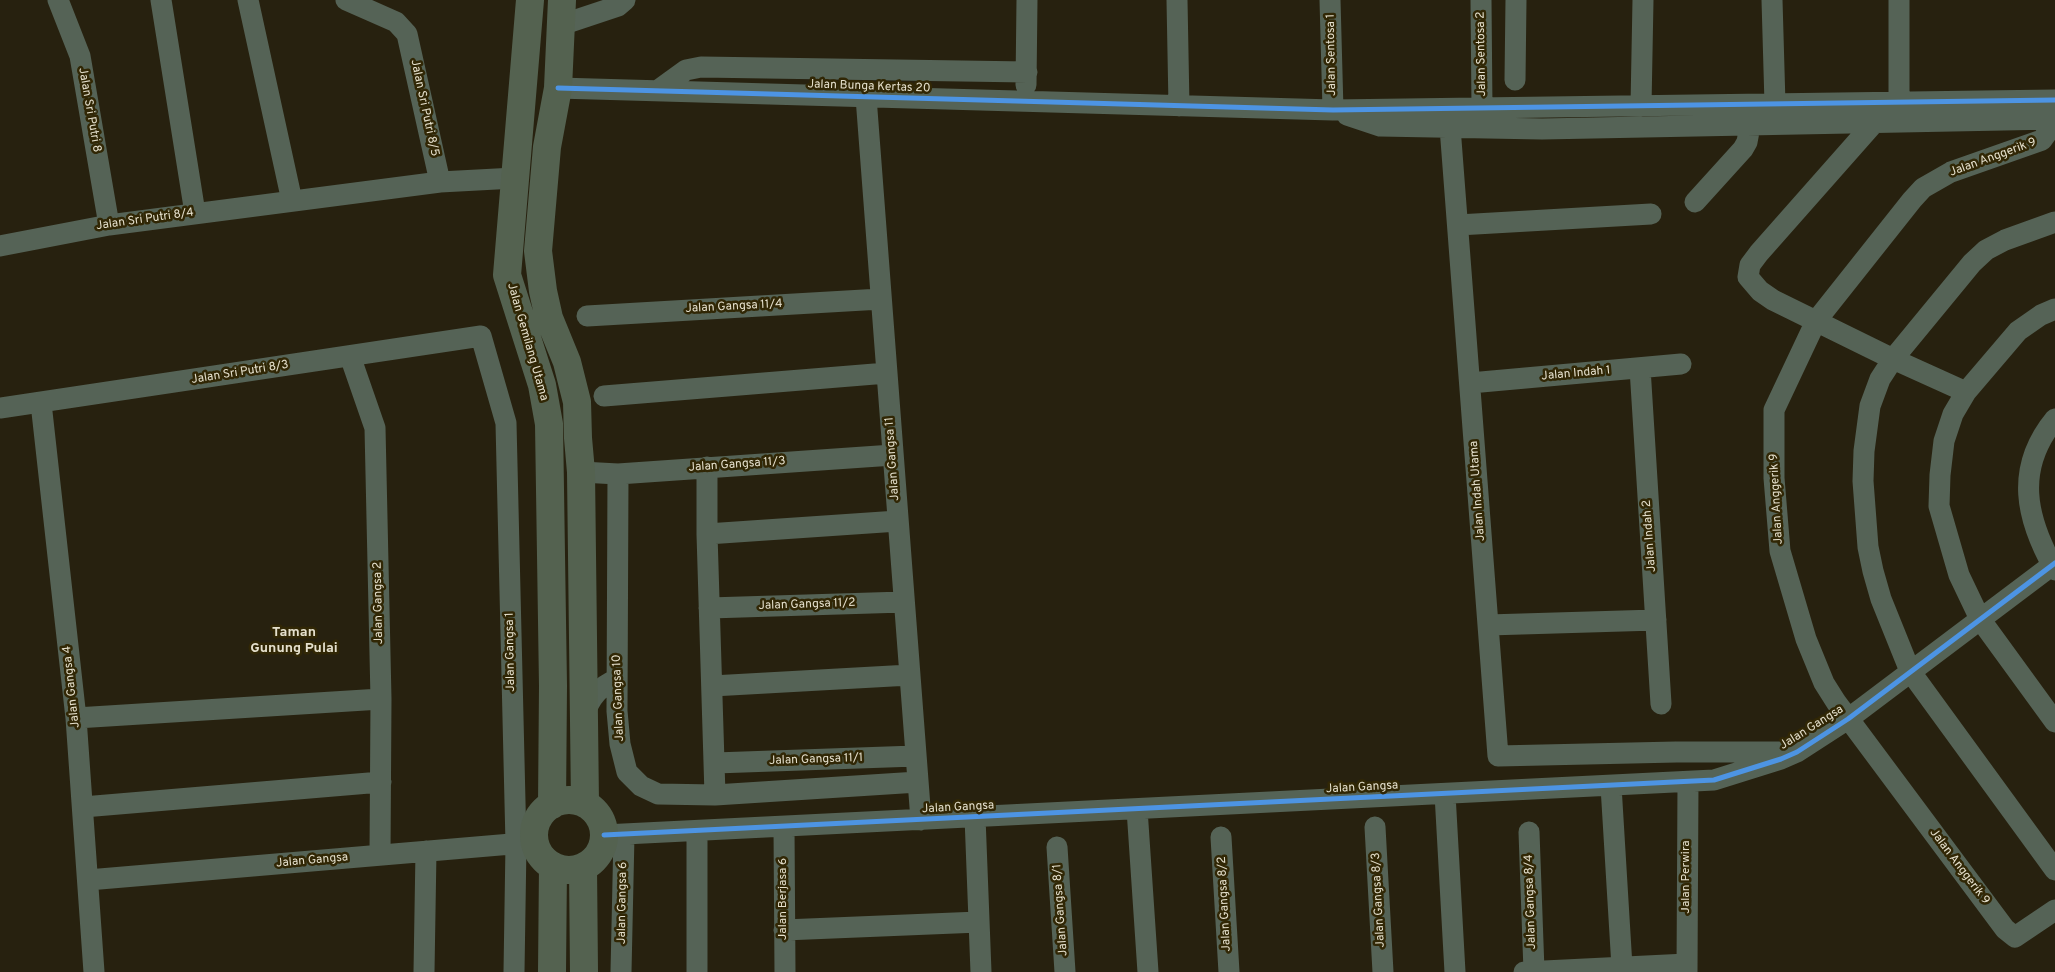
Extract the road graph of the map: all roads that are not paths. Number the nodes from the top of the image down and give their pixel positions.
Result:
1 (58, 0) edge
2 (161, 0) edge
3 (248, 0) edge
4 (346, 0) edge
5 (530, 0) edge
6 (625, 0) edge
7 (1027, 0) edge
8 (1177, 0) edge
9 (1330, 0) edge
10 (1481, 0) edge
11 (1516, 0) edge
12 (1643, 0) edge
13 (1772, 0) edge
14 (1899, 0) edge
15 (561, 13) edge
16 (1026, 72) junction
17 (1515, 80) dead end
18 (558, 88) junction
19 (657, 91) junction
20 (866, 97) junction
21 (1026, 102) junction
22 (1899, 102) junction
23 (1775, 104) junction
24 (1179, 106) junction
25 (1641, 106) junction
26 (1482, 108) junction
27 (1333, 110) junction
28 (2053, 113) edge
29 (1873, 124) junction
30 (1750, 126) junction
31 (1450, 127) junction
32 (515, 178) junction
33 (440, 182) junction
34 (292, 201) junction
35 (1695, 202) dead end
36 (195, 213) junction
37 (1651, 214) dead end
38 (2055, 222) edge
39 (108, 224) junction
40 (1458, 224) junction
41 (0, 246) edge
42 (881, 299) junction
43 (2055, 309) edge
44 (587, 316) dead end
45 (1816, 321) junction
46 (480, 336) joint
47 (350, 356) junction
48 (1893, 359) junction
49 (1681, 364) dead end
50 (1640, 368) junction
51 (887, 373) junction
52 (1470, 383) junction
53 (1966, 392) junction
54 (604, 396) dead end
55 (41, 403) junction
56 (0, 408) edge
57 (2055, 419) edge
58 (893, 454) junction
59 (707, 467) junction
60 (581, 472) junction
61 (618, 474) junction
62 (898, 521) junction
63 (707, 534) junction
64 (2054, 566) edge
65 (904, 602) junction
66 (709, 608) junction
67 (1980, 619) junction
68 (1656, 620) junction
69 (1488, 625) junction
70 (1910, 671) junction
71 (910, 675) junction
72 (617, 679) junction
73 (712, 686) junction
74 (381, 699) junction
75 (1661, 704) dead end
76 (584, 715) junction
77 (76, 718) junction
78 (1848, 719) junction
79 (2055, 722) edge
80 (1790, 755) junction
81 (916, 756) junction
82 (715, 763) junction
83 (381, 782) junction
84 (918, 782) junction
85 (1688, 782) junction
86 (1611, 786) junction
87 (1445, 794) junction
88 (715, 795) junction
89 (585, 804) junction
90 (552, 805) junction
91 (83, 808) junction
92 (1137, 810) junction
93 (975, 817) junction
94 (921, 820) junction
95 (784, 827) junction
96 (1375, 827) dead end
97 (697, 831) junction
98 (1528, 832) dead end
99 (614, 835) junction
100 (1221, 837) dead end
101 (526, 843) junction
102 (1057, 847) dead end
103 (426, 851) junction
104 (380, 855) junction
105 (553, 866) junction
106 (583, 867) junction
107 (2055, 870) edge
108 (88, 880) junction
109 (2055, 910) edge
110 (979, 922) junction
111 (784, 930) junction
112 (1622, 967) junction
113 (1687, 968) edge
114 (94, 972) edge
115 (424, 972) edge
116 (514, 972) edge
117 (552, 972) edge
118 (584, 972) edge
119 (622, 972) edge
120 (697, 972) edge
121 (784, 972) edge
122 (980, 972) edge
123 (1065, 972) edge
124 (1148, 972) edge
125 (1229, 972) edge
126 (1383, 972) edge
127 (1456, 972) edge
128 (1524, 972) edge
129 (1534, 972) edge

1 - 39 street, Jalan Sri Putri 8
2 - 36 street
3 - 34 street
4 - 33 street, Jalan Sri Putri 8/5
5 - 32 main road, Jalan Gemilang Utama
6 - 15 street
7 - 16 street
8 - 24 street
9 - 27 street, Jalan Sentosa 1
10 - 26 street, Jalan Sentosa 2
11 - 17 street
12 - 25 street
13 - 23 street
14 - 22 street
15 - 18 main road
16 - 19 street, Jalan Bunga Kertas 20
16 - 21 street
18 - 19 street, Jalan Bunga Kertas 20
18 - 60 main road
19 - 20 street, Jalan Bunga Kertas 20
20 - 21 street, Jalan Bunga Kertas 20
20 - 42 street, Jalan Gangsa 11
21 - 24 street, Jalan Bunga Kertas 20
22 - 23 street, Jalan Bunga Kertas 20
22 - 28 street, Jalan Bunga Kertas 20
23 - 25 street, Jalan Bunga Kertas 20
24 - 27 street, Jalan Bunga Kertas 20
25 - 26 street, Jalan Bunga Kertas 20
26 - 27 street, Jalan Bunga Kertas 20
27 - 31 street
28 - 29 street
28 - 45 street, Jalan Anggerik 9
29 - 30 street
29 - 45 street
30 - 31 street
30 - 35 street
31 - 40 street, Jalan Indah Utama
32 - 33 street, Jalan Sri Putri 8/4
32 - 90 main road, Jalan Gemilang Utama
33 - 34 street, Jalan Sri Putri 8/4
34 - 36 street, Jalan Sri Putri 8/4
36 - 39 street, Jalan Sri Putri 8/4
37 - 40 street
38 - 48 street
39 - 41 street, Jalan Sri Putri 8/4
40 - 52 street, Jalan Indah Utama
42 - 44 street, Jalan Gangsa 11/4
42 - 51 street, Jalan Gangsa 11
43 - 53 street
45 - 48 street
45 - 78 street, Jalan Anggerik 9
46 - 47 street, Jalan Sri Putri 8/3
46 - 101 street, Jalan Gangsa 1
47 - 55 street, Jalan Sri Putri 8/3
47 - 74 street, Jalan Gangsa 2
48 - 53 street
48 - 70 street
49 - 50 street, Jalan Indah 1
50 - 52 street, Jalan Indah 1
50 - 68 street, Jalan Indah 2
51 - 54 street
51 - 58 street, Jalan Gangsa 11
52 - 69 street, Jalan Indah Utama
53 - 67 street
55 - 56 street, Jalan Sri Putri 8/3
55 - 77 street, Jalan Gangsa 4
57 - 64 street
58 - 59 street, Jalan Gangsa 11/3
58 - 62 street, Jalan Gangsa 11
59 - 61 street, Jalan Gangsa 11/3
59 - 63 street
60 - 61 street, Jalan Gangsa 11/3
60 - 76 main road
61 - 72 street, Jalan Gangsa 10
62 - 63 street
62 - 65 street, Jalan Gangsa 11
63 - 66 street
64 - 67 street, Jalan Gangsa
65 - 66 street, Jalan Gangsa 11/2
65 - 71 street, Jalan Gangsa 11
66 - 73 street
67 - 70 street, Jalan Gangsa
67 - 79 street
68 - 69 street
68 - 75 street, Jalan Indah 2
69 - 80 street, Jalan Indah Utama
70 - 78 street, Jalan Gangsa
70 - 107 street
71 - 73 street
71 - 81 street, Jalan Gangsa 11
72 - 76 street
72 - 88 street, Jalan Gangsa 10
73 - 82 street
74 - 77 street
74 - 83 street, Jalan Gangsa 2
76 - 89 main road
77 - 91 street, Jalan Gangsa 4
78 - 80 street, Jalan Gangsa
78 - 109 street, Jalan Anggerik 9
80 - 85 street, Jalan Gangsa
81 - 82 street, Jalan Gangsa 11/1
81 - 84 street, Jalan Gangsa 11
82 - 88 street
83 - 91 street
83 - 104 street, Jalan Gangsa 2
84 - 88 street, Jalan Gangsa 10
84 - 94 street, Jalan Gangsa 11
85 - 86 street, Jalan Gangsa
85 - 113 street, Jalan Perwira
86 - 87 street, Jalan Gangsa
86 - 112 street
87 - 92 street, Jalan Gangsa
87 - 127 street
89 - 90 main road
89 - 99 main road
90 - 101 main road
91 - 108 street, Jalan Gangsa 4
92 - 93 street, Jalan Gangsa
92 - 124 street
93 - 94 street, Jalan Gangsa
93 - 110 street
94 - 95 street, Jalan Gangsa
95 - 97 street, Jalan Gangsa
95 - 111 street, Jalan Berjasa 6
96 - 126 street, Jalan Gangsa 8/3
97 - 99 street, Jalan Gangsa
97 - 120 street
98 - 129 street, Jalan Gangsa 8/4
99 - 106 main road
99 - 119 street, Jalan Gangsa 6
100 - 125 street, Jalan Gangsa 8/2
101 - 103 street, Jalan Gangsa
101 - 105 main road
101 - 116 street, Jalan Gangsa 1
102 - 123 street, Jalan Gangsa 8/1
103 - 104 street, Jalan Gangsa
103 - 115 street
104 - 108 street, Jalan Gangsa
105 - 106 main road
105 - 117 main road
106 - 118 main road
108 - 114 street, Jalan Gangsa 4
110 - 111 street
110 - 122 street
111 - 121 street, Jalan Berjasa 6
112 - 113 street
112 - 129 street
128 - 129 street

